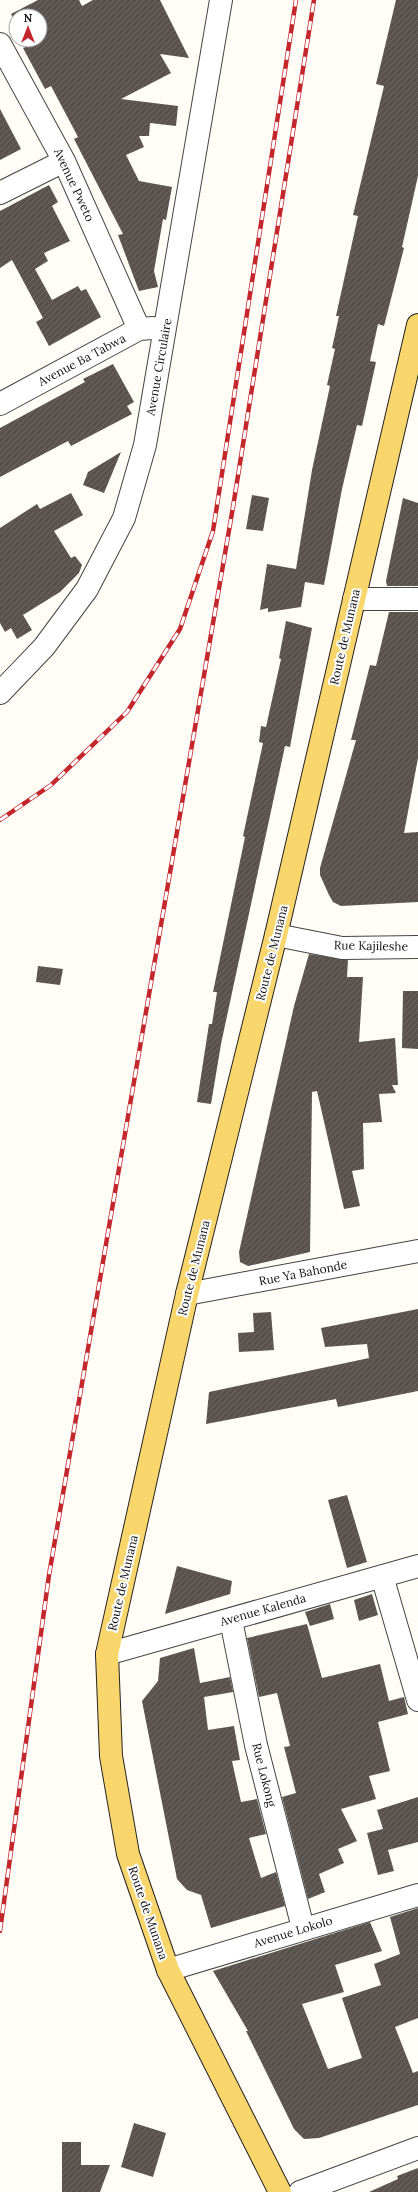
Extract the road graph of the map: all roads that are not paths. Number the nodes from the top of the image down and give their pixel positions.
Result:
1 (221, 0) edge
2 (0, 44) edge
3 (64, 161) junction
4 (0, 193) edge
5 (418, 325) edge
6 (166, 326) junction
7 (139, 329) junction
8 (0, 404) edge
9 (354, 599) junction
10 (418, 599) edge
11 (0, 693) edge
12 (276, 935) junction
13 (418, 947) edge
14 (418, 1251) edge
15 (188, 1294) junction
16 (418, 1566) edge
17 (382, 1576) junction
18 (231, 1620) junction
19 (107, 1654) junction
20 (418, 1700) edge
21 (418, 1895) edge
22 (303, 1928) junction
23 (168, 1970) junction
24 (418, 2148) edge
25 (280, 2192) edge
26 (300, 2192) edge

1 - 6 street, Avenue Circulaire
2 - 3 street, Avenue Pweto
3 - 4 street
3 - 7 street, Avenue Pweto
5 - 9 main road, Route de Munana
6 - 7 street, Avenue Ba Tabwa
6 - 11 street, Avenue Circulaire
7 - 8 street, Avenue Ba Tabwa
9 - 10 street
9 - 12 main road, Route de Munana
12 - 13 street, Rue Kajileshe
12 - 15 main road, Route de Munana
14 - 15 street, Rue Ya Bahonde
15 - 19 main road, Route de Munana
16 - 17 street, Avenue Kalenda
17 - 18 street, Avenue Kalenda
17 - 20 street
18 - 19 street, Avenue Kalenda
18 - 22 street, Rue Lokong
19 - 23 main road, Route de Munana
21 - 22 street, Avenue Lokolo
22 - 23 street, Avenue Lokolo
23 - 25 main road, Route de Munana
24 - 26 street

